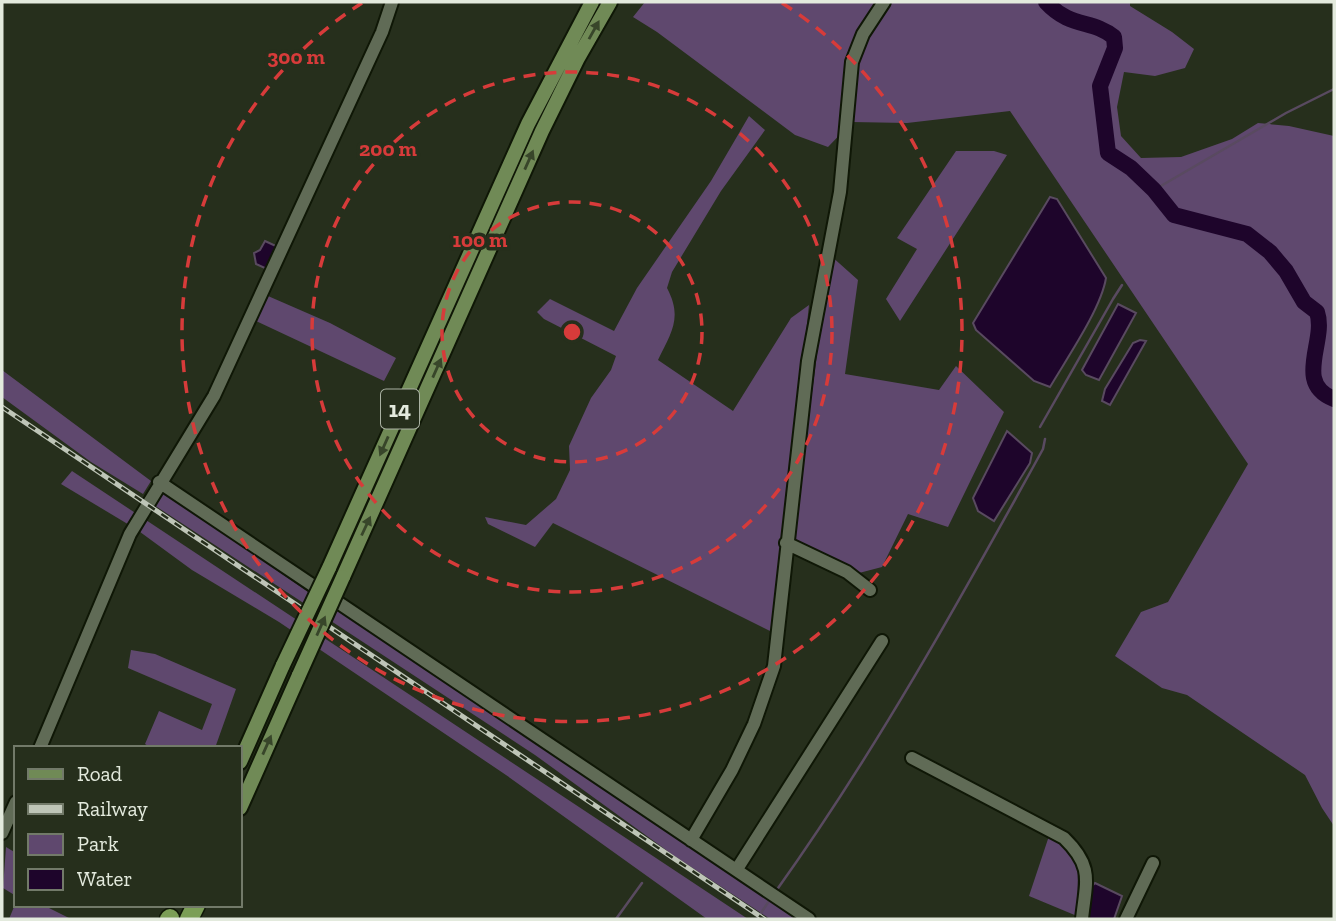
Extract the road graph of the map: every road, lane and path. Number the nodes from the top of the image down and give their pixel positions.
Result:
1 (392, 2) edge
2 (592, 2) edge
3 (610, 2) edge
4 (884, 2) edge
5 (159, 482) junction
6 (786, 543) junction
7 (870, 590) dead end
8 (882, 641) dead end
9 (41, 746) edge
10 (242, 758) edge
11 (912, 758) dead end
12 (242, 803) edge
13 (14, 806) edge
14 (2, 833) edge
15 (691, 840) junction
16 (1153, 863) dead end
17 (737, 869) junction
18 (809, 919) edge
19 (1082, 919) edge
20 (1126, 919) edge

1 - 5 street
2 -> 10 main road, 14, bridge
12 -> 3 main road, 14, bridge
4 - 6 street
5 - 9 street
5 - 15 street
6 - 7 street
6 - 15 street
8 - 17 street
11 - 19 street
13 - 14 street
15 - 17 street
16 - 20 street
17 - 18 street

